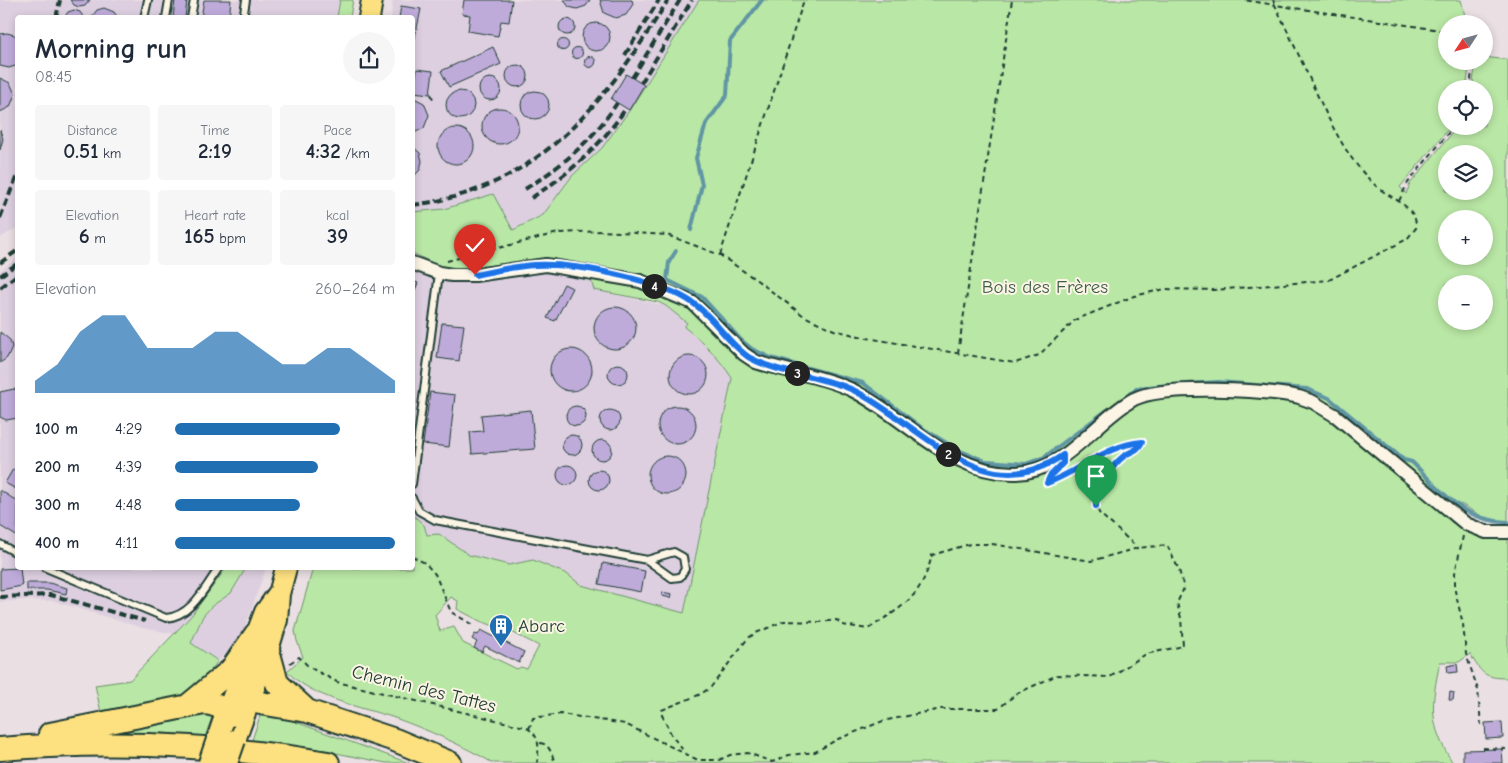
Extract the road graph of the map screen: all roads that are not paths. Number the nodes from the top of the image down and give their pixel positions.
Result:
1 (148, 0) edge
2 (169, 0) edge
3 (194, 0) edge
4 (246, 0) edge
5 (372, 0) edge
6 (145, 15) edge
7 (166, 15) edge
8 (192, 15) edge
9 (244, 15) edge
10 (370, 15) edge
11 (415, 264) edge
12 (439, 273) junction
13 (415, 461) edge
14 (415, 504) edge
15 (1508, 532) edge
16 (0, 544) edge
17 (15, 552) edge
18 (647, 560) junction
19 (51, 570) edge
20 (217, 570) edge
21 (285, 570) edge
22 (262, 642) junction
23 (249, 701) junction
24 (190, 704) junction
25 (307, 711) junction
26 (232, 724) junction
27 (0, 743) edge
28 (0, 749) edge
29 (209, 763) edge
30 (227, 763) edge
31 (328, 763) edge
32 (450, 763) edge

1 - 6 lane
2 - 7 lane
3 - 8 lane
4 - 9 lane
5 - 10 main road
11 - 12 street
12 - 13 lane
12 - 15 street
14 - 18 lane
16 - 17 lane
18 - 18 lane
19 - 20 lane
21 - 22 main road
22 - 23 main road
22 - 24 highway
22 - 25 highway
22 - 26 main road
23 - 25 highway
23 - 26 highway
24 - 26 highway
24 - 27 highway
25 - 32 highway
26 - 29 main road, bridge
26 - 30 main road, bridge
28 - 31 highway

